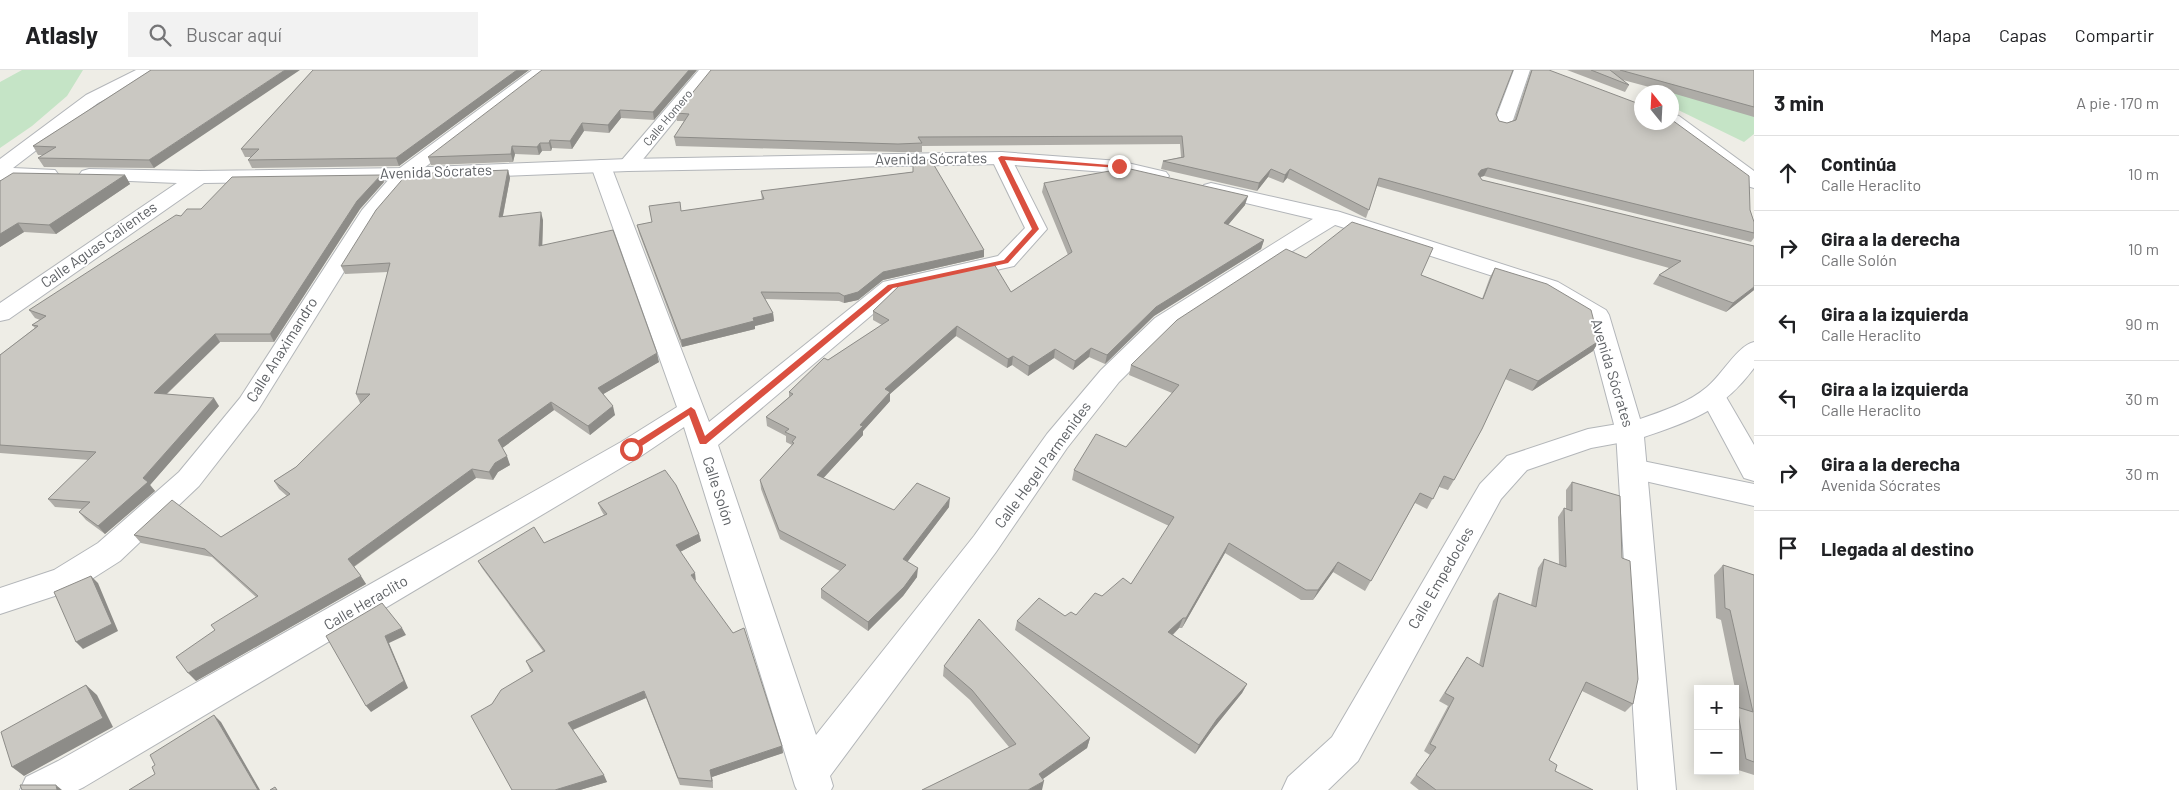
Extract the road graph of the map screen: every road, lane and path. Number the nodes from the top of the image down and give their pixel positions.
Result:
1 (149, 70) edge
2 (543, 70) edge
3 (708, 70) edge
4 (1522, 70) edge
5 (99, 77) dead end
6 (92, 99) junction
7 (1503, 123) edge
8 (1679, 125) edge
9 (1001, 158) junction
10 (615, 166) junction
11 (0, 168) edge
12 (0, 174) edge
13 (404, 174) junction
14 (199, 177) junction
15 (1754, 180) edge
16 (1332, 218) junction
17 (0, 314) edge
18 (1754, 350) edge
19 (1713, 396) junction
20 (691, 410) junction
21 (1630, 432) junction
22 (703, 442) junction
23 (1632, 468) junction
24 (1754, 471) edge
25 (1754, 495) edge
26 (0, 601) edge
27 (813, 781) edge
28 (38, 790) edge
29 (1301, 790) edge
30 (1657, 790) edge

1 - 6 street
2 - 13 street, Calle Anaximandro
3 - 10 street, Calle Homero
4 - 7 street
5 - 6 street
6 - 11 street
8 - 15 street
9 - 10 street, Avenida Sócrates
9 - 16 street, Avenida Sócrates
9 - 22 street
10 - 13 street, Avenida Sócrates
10 - 20 street, Calle Solón
12 - 14 street, Avenida Sócrates
13 - 14 street, Avenida Sócrates
13 - 26 street, Calle Anaximandro
14 - 17 street, Calle Aguas Calientes
16 - 21 street, Avenida Sócrates
16 - 27 street, Calle Hegel Parmenides
18 - 19 street, Calle Empedocles
19 - 21 street, Calle Empedocles
19 - 24 street
20 - 22 street, Calle Solón
20 - 28 street, Calle Heraclito
21 - 23 street, Avenida Sócrates
21 - 29 street, Calle Empedocles
22 - 27 street, Calle Solón
23 - 25 street
23 - 30 street, Avenida Sócrates

